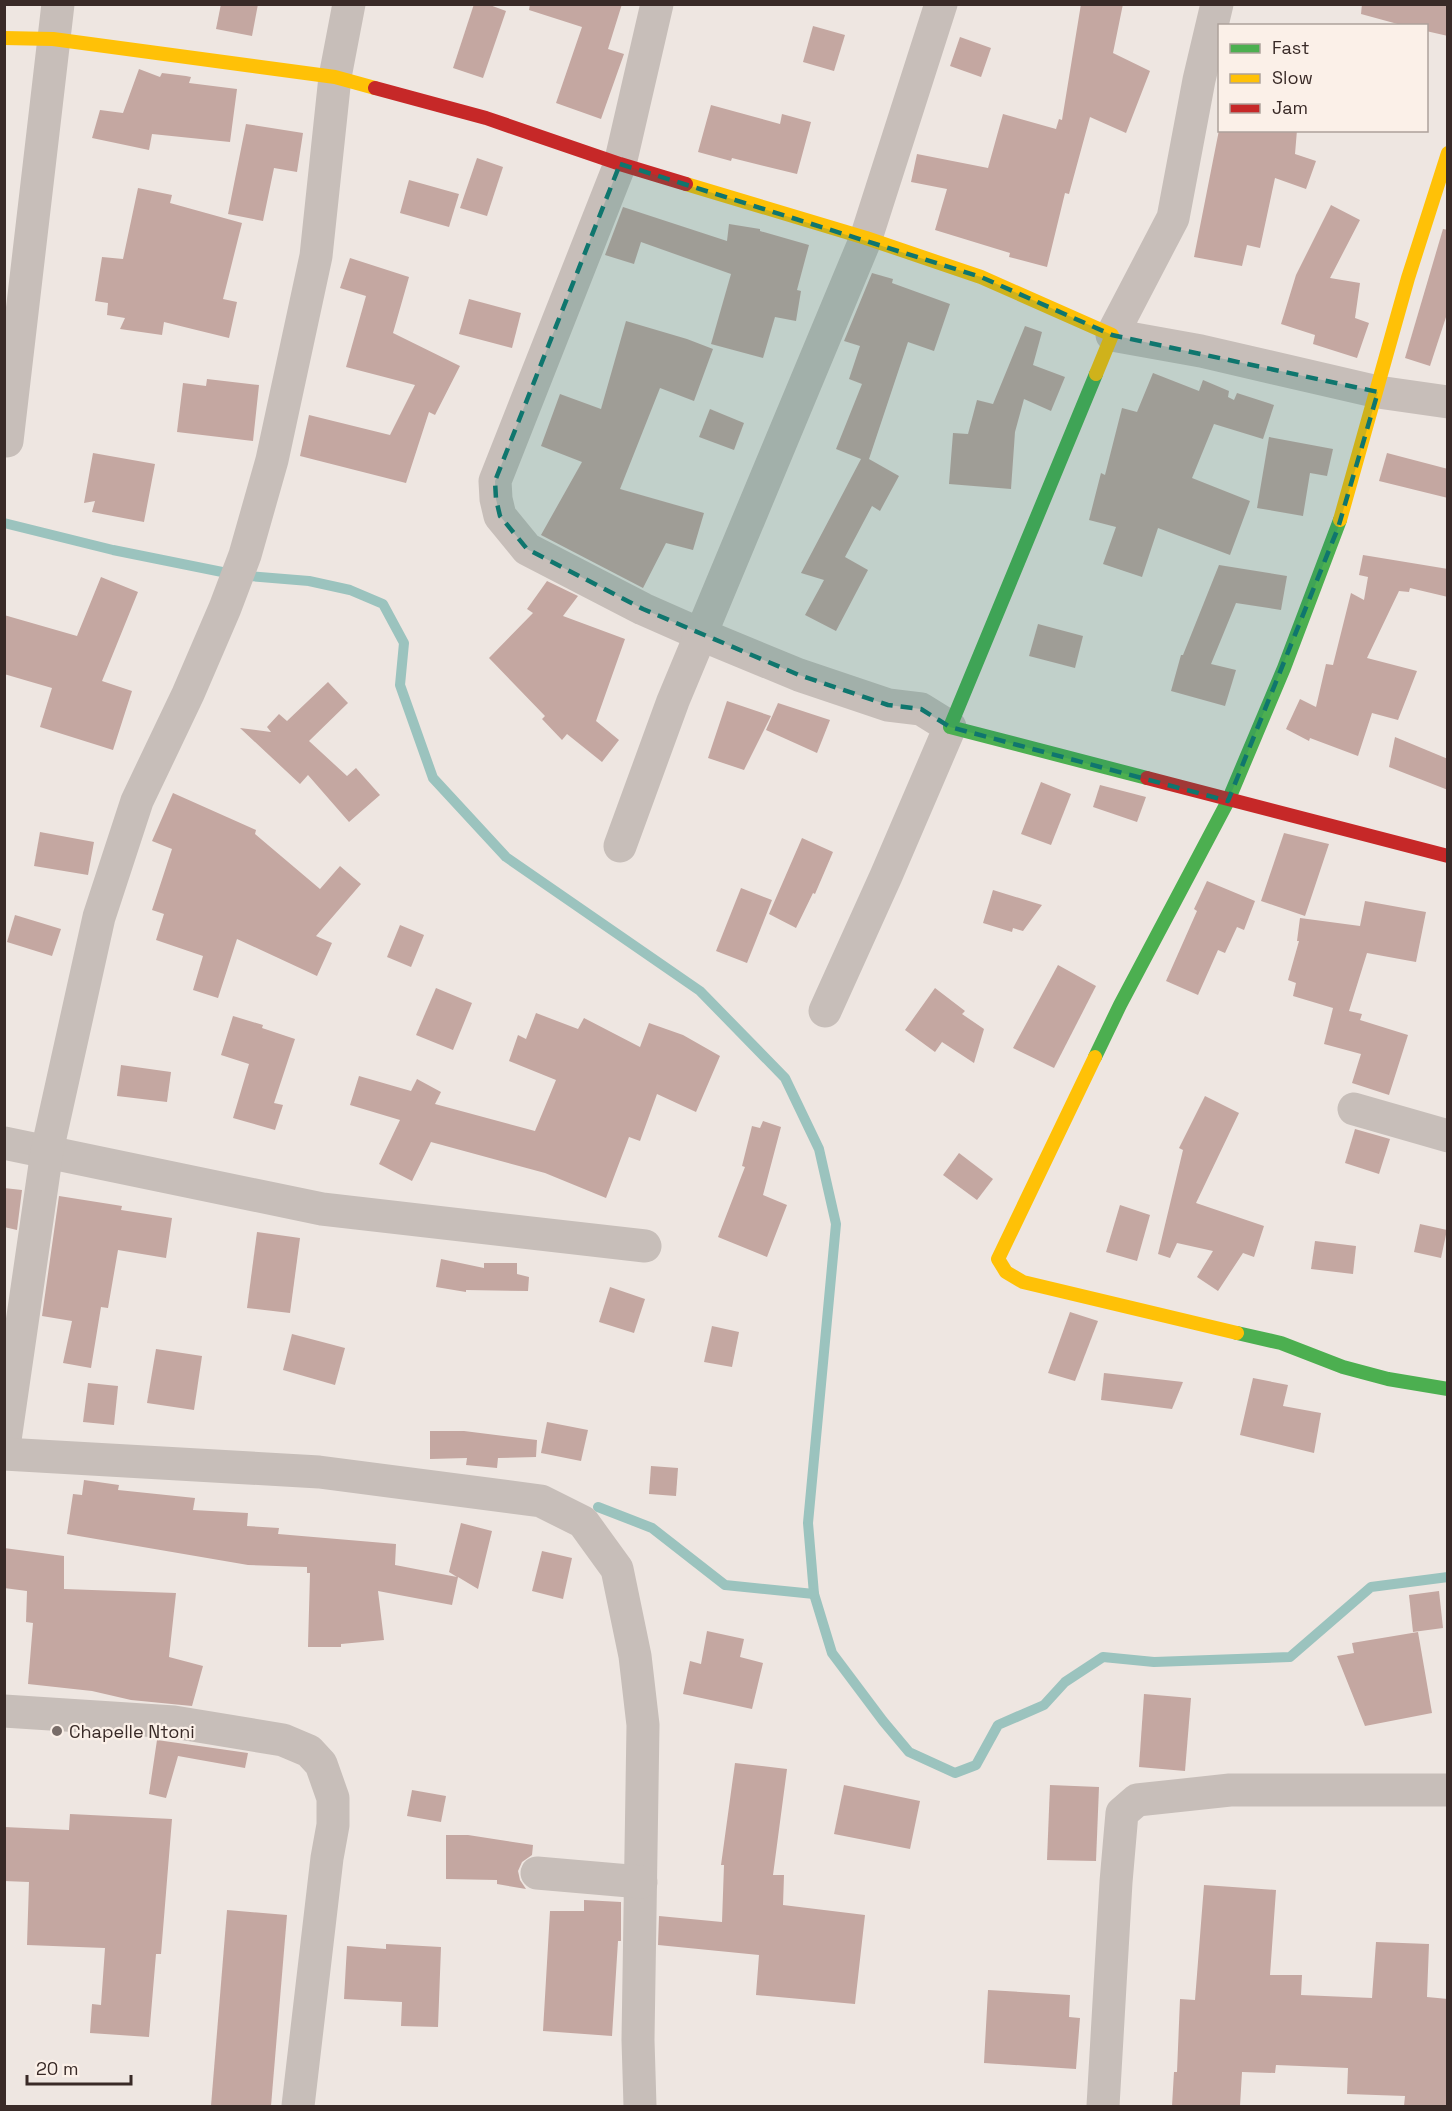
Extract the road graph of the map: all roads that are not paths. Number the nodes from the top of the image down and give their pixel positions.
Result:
1 (58, 4) edge
2 (349, 4) edge
3 (657, 4) edge
4 (941, 4) edge
5 (1217, 4) edge
6 (4, 38) edge
7 (53, 39) junction
8 (334, 77) junction
9 (1448, 153) edge
10 (620, 164) junction
11 (866, 238) junction
12 (1112, 335) junction
13 (1378, 392) junction
14 (1448, 402) edge
15 (7, 441) dead end
16 (702, 635) junction
17 (950, 727) junction
18 (1228, 801) junction
19 (620, 846) dead end
20 (1448, 856) edge
21 (825, 1011) dead end
22 (1354, 1109) dead end
23 (1448, 1136) edge
24 (4, 1143) edge
25 (47, 1150) junction
26 (645, 1246) dead end
27 (1448, 1389) edge
28 (4, 1447) edge
29 (4, 1455) edge
30 (4, 1711) edge
31 (1448, 1790) edge
32 (537, 1873) dead end
33 (641, 1882) junction
34 (298, 2106) edge
35 (639, 2106) edge
36 (1103, 2106) edge

1 - 7 street
2 - 8 street
3 - 10 street
4 - 11 street
5 - 12 street
6 - 7 street
7 - 8 street
7 - 15 street
8 - 10 street
8 - 25 street
9 - 13 street
10 - 11 street
10 - 16 street
11 - 12 street
11 - 16 street
12 - 13 street
12 - 17 street
13 - 14 street
13 - 18 street
16 - 17 street
16 - 19 street
17 - 18 street
17 - 21 street
18 - 20 street
18 - 27 street
22 - 23 street
24 - 25 street
25 - 26 street
25 - 28 street
29 - 33 street
30 - 34 street
31 - 36 street
32 - 33 street
33 - 35 street

